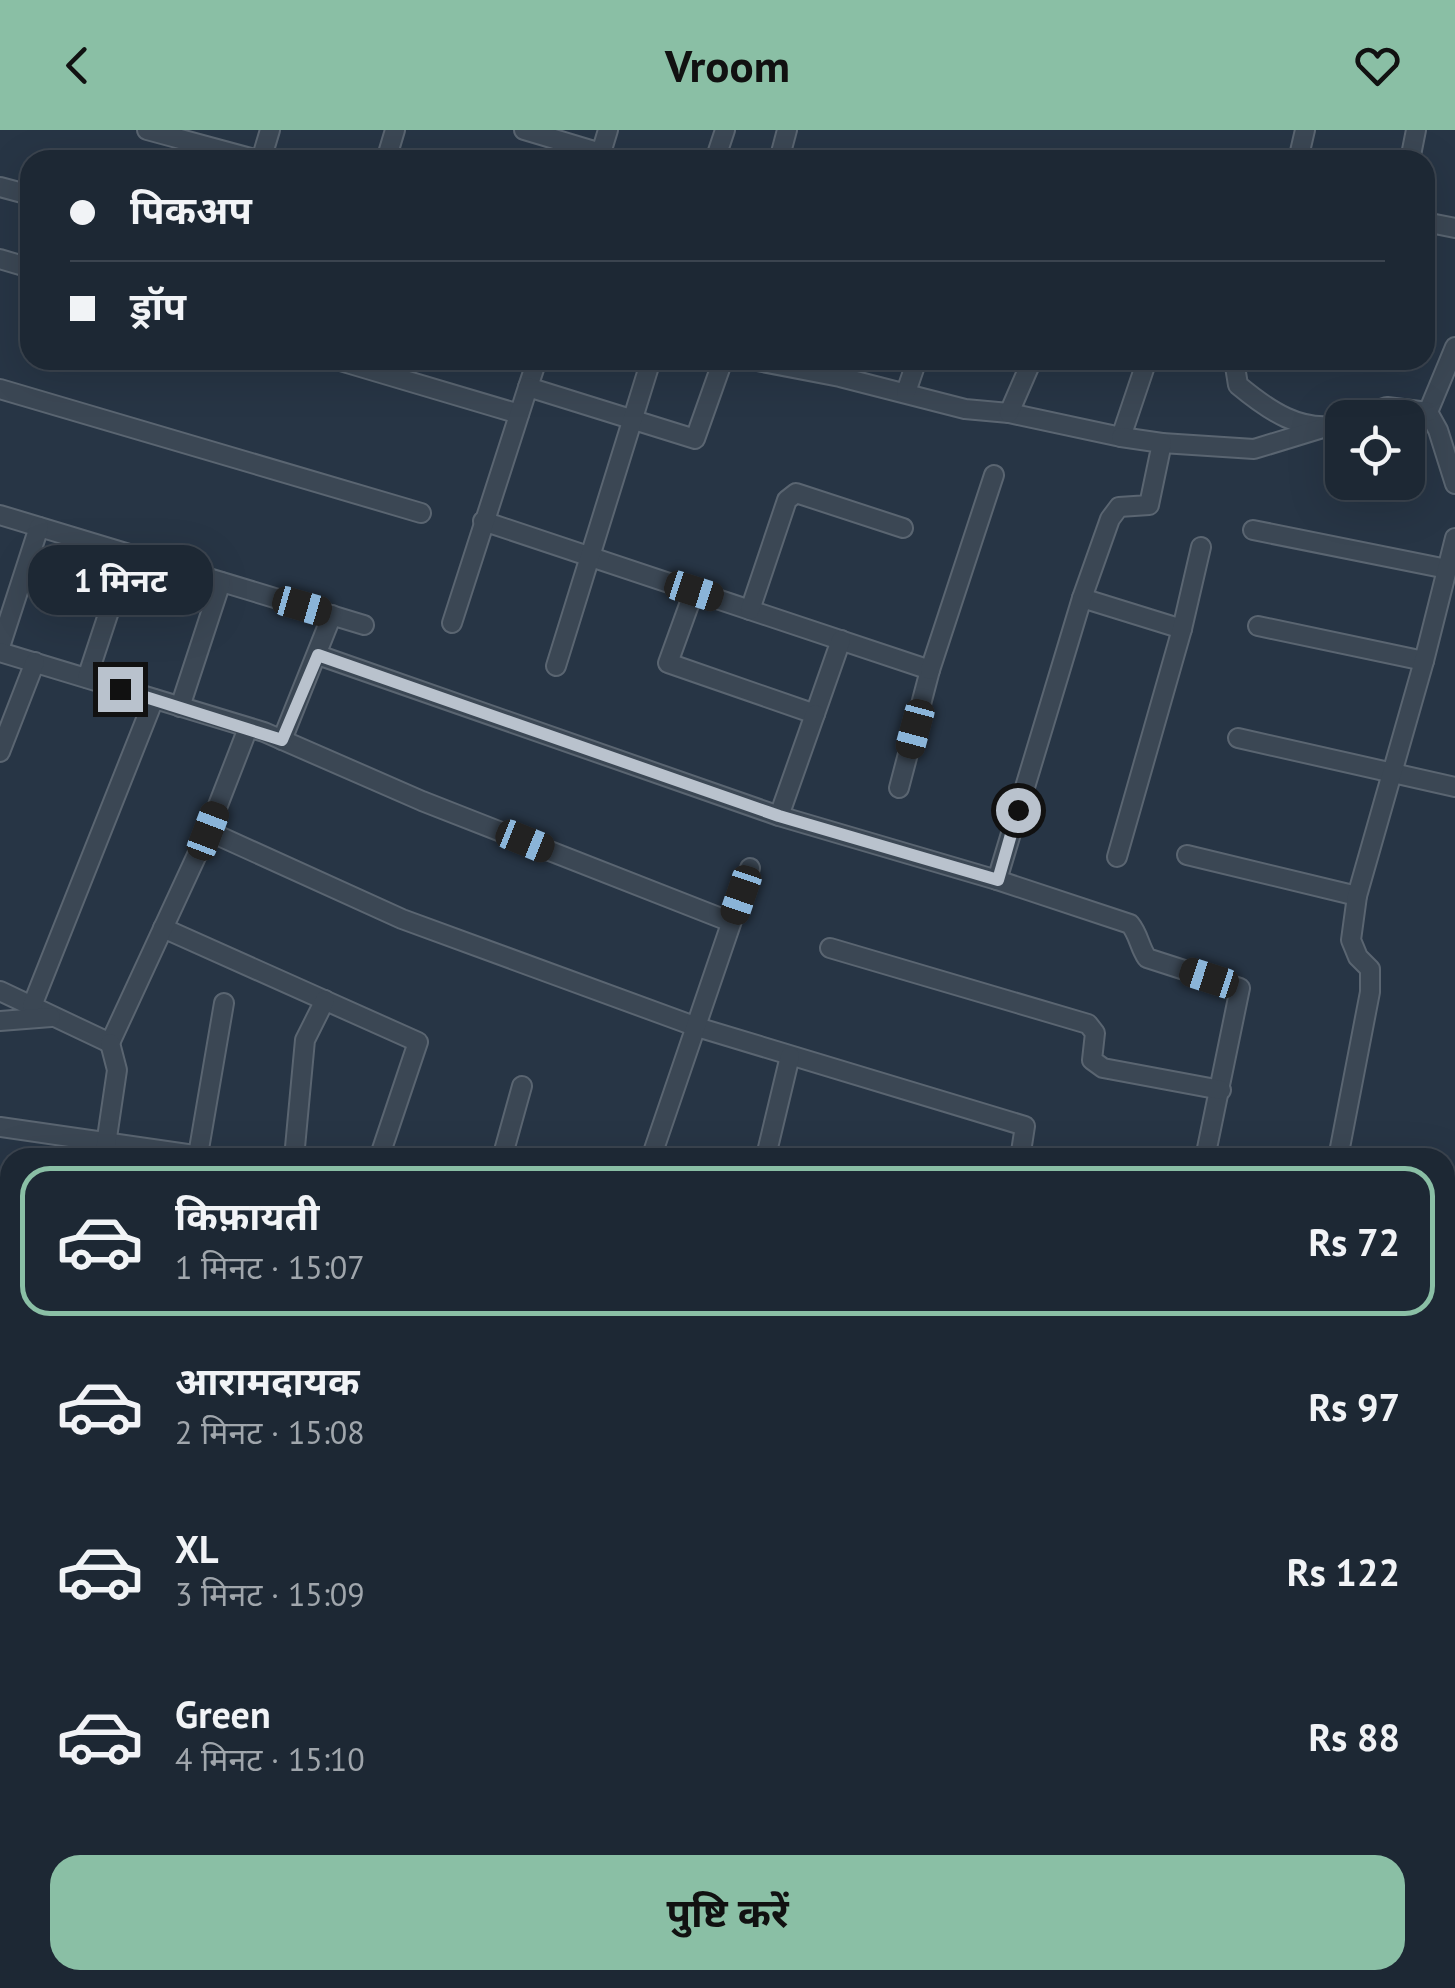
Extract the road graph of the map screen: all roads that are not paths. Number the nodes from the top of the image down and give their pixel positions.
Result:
1 (524, 130) edge
2 (156, 131) edge
3 (224, 150) edge
4 (582, 150) edge
5 (1455, 347) edge
6 (371, 370) edge
7 (533, 370) edge
8 (648, 370) edge
9 (719, 370) edge
10 (847, 370) edge
11 (913, 370) edge
12 (1028, 370) edge
13 (1143, 370) edge
14 (1236, 370) edge
15 (528, 387) junction
16 (0, 390) edge
17 (906, 392) junction
18 (1425, 412) edge
19 (1428, 412) junction
20 (1010, 413) junction
21 (519, 414) junction
22 (632, 420) junction
23 (1323, 428) joint
24 (1120, 437) junction
25 (1162, 443) junction
26 (994, 475) dead end
27 (1455, 484) edge
28 (420, 513) dead end
29 (0, 516) edge
30 (484, 521) junction
31 (39, 528) junction
32 (903, 528) dead end
33 (1253, 530) dead end
34 (1455, 538) edge
35 (1201, 547) dead end
36 (128, 554) junction
37 (590, 557) junction
38 (1447, 569) junction
39 (221, 582) junction
40 (694, 591) junction
41 (1082, 598) junction
42 (750, 610) junction
43 (332, 615) junction
44 (452, 623) dead end
45 (364, 625) dead end
46 (1258, 626) dead end
47 (1182, 629) junction
48 (841, 640) junction
49 (0, 650) edge
50 (318, 655) junction
51 (1424, 661) junction
52 (35, 662) junction
53 (556, 666) dead end
54 (930, 670) junction
55 (87, 678) junction
56 (154, 699) junction
57 (180, 707) junction
58 (815, 714) junction
59 (248, 728) junction
60 (1238, 738) dead end
61 (282, 740) junction
62 (0, 752) edge
63 (1392, 774) junction
64 (1455, 787) edge
65 (899, 788) dead end
66 (779, 816) junction
67 (208, 831) junction
68 (1187, 855) dead end
69 (1117, 857) dead end
70 (750, 868) dead end
71 (998, 880) junction
72 (1357, 896) junction
73 (732, 922) junction
74 (163, 928) junction
75 (830, 948) dead end
76 (0, 991) edge
77 (324, 1000) junction
78 (224, 1003) dead end
79 (32, 1006) junction
80 (56, 1017) junction
81 (0, 1020) edge
82 (697, 1027) junction
83 (110, 1043) junction
84 (790, 1056) junction
85 (522, 1086) dead end
86 (1221, 1090) junction
87 (0, 1127) edge
88 (96, 1148) edge
89 (105, 1148) edge
90 (208, 1148) edge
91 (295, 1148) edge
92 (382, 1148) edge
93 (505, 1148) edge
94 (655, 1148) edge
95 (768, 1148) edge
96 (1022, 1148) edge
97 (1207, 1148) edge
98 (1340, 1148) edge

1 - 4 street
2 - 3 street
5 - 19 street
6 - 21 street
7 - 15 street
8 - 22 street
9 - 22 street
10 - 17 street
11 - 17 street
12 - 20 street
13 - 24 street
14 - 23 street
15 - 21 street
15 - 22 street
16 - 28 street
17 - 20 street
18 - 19 street
19 - 27 street
20 - 24 street
21 - 30 street
22 - 37 street
23 - 25 street
24 - 25 street
25 - 41 street
26 - 54 street
29 - 31 street
30 - 37 street
30 - 44 street
31 - 36 street
31 - 49 street
32 - 42 street
33 - 38 street
34 - 38 street
35 - 47 street
36 - 39 street
36 - 55 street
37 - 40 street
37 - 53 street
38 - 51 street
39 - 43 street
39 - 57 street
40 - 42 street
40 - 58 street
41 - 47 street
41 - 71 street
42 - 48 street
43 - 45 street
43 - 50 street
46 - 51 street
47 - 69 street
48 - 54 street
48 - 58 street
49 - 52 street
50 - 61 street
50 - 66 street
51 - 63 street
52 - 55 street
52 - 62 street
54 - 65 street
55 - 56 street
56 - 57 street
56 - 79 street
57 - 59 street
58 - 66 street
59 - 61 street
59 - 67 street
60 - 63 street
61 - 73 street
63 - 64 street
63 - 72 street
66 - 71 street
67 - 74 street
67 - 82 street
68 - 72 street
70 - 73 street
71 - 86 street
72 - 98 street
73 - 82 street
74 - 77 street
74 - 83 street
75 - 86 street
76 - 79 street
77 - 91 street
77 - 92 street
78 - 90 street
79 - 80 street
80 - 81 street
80 - 83 street
82 - 84 street
82 - 94 street
83 - 89 street
84 - 95 street
84 - 96 street
85 - 93 street
86 - 97 street
87 - 88 street

